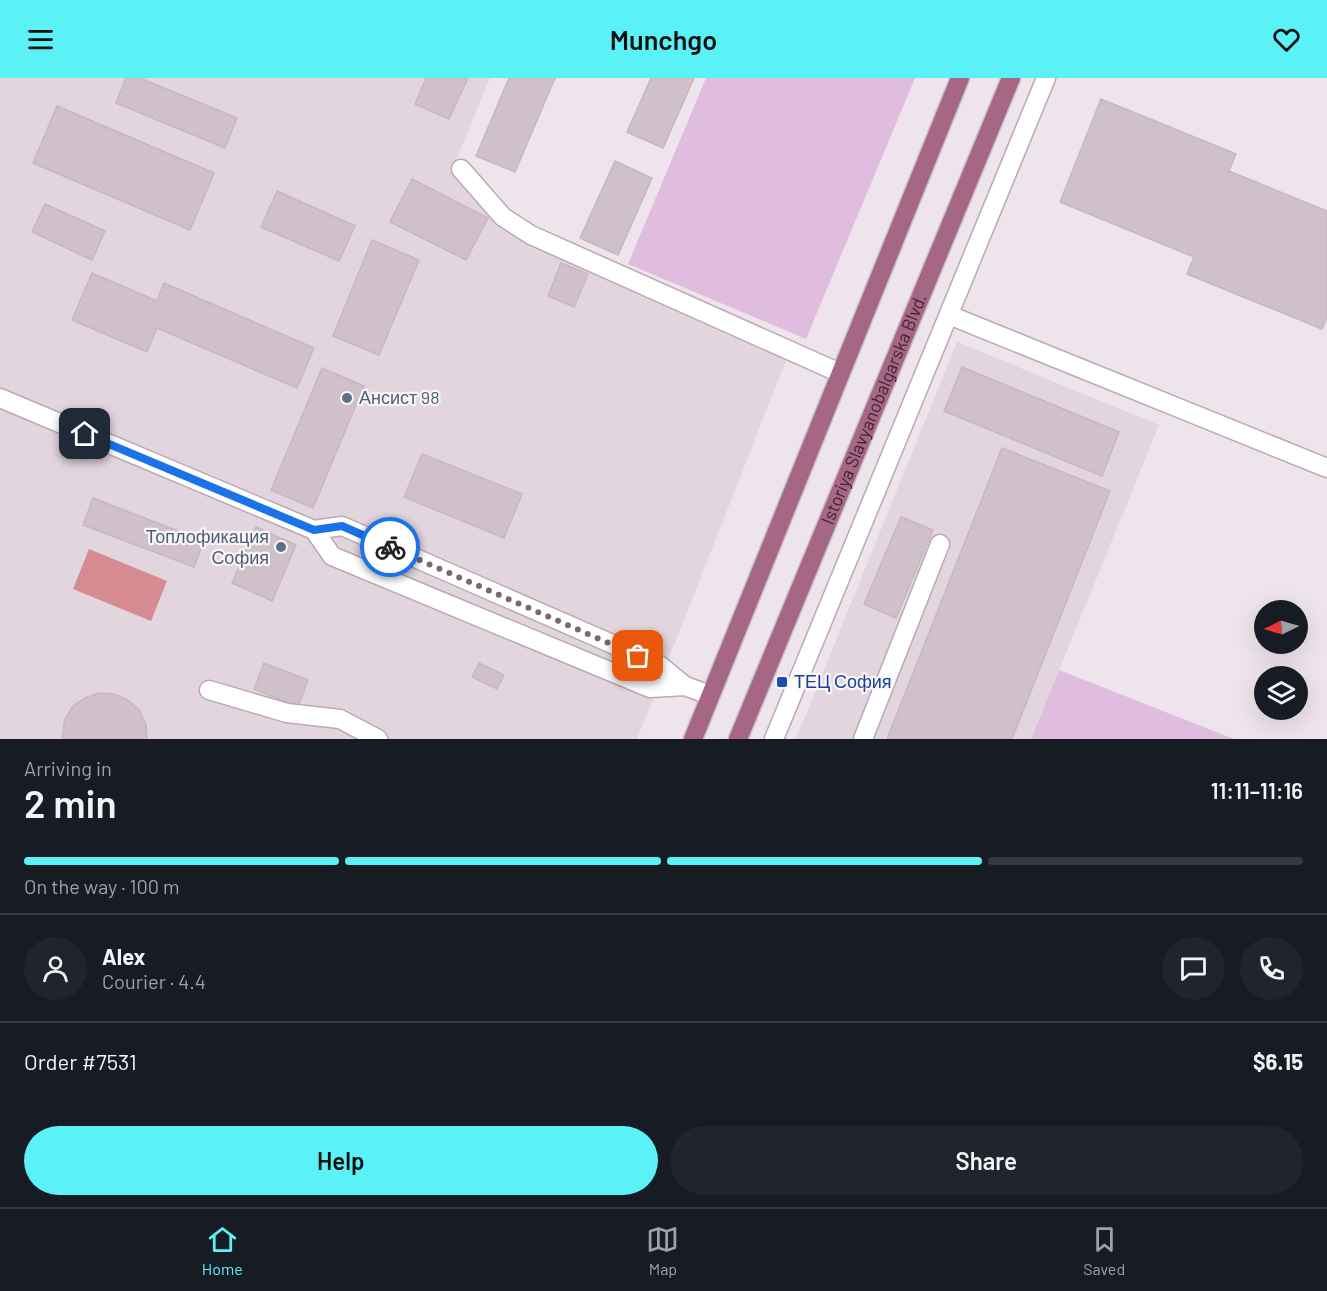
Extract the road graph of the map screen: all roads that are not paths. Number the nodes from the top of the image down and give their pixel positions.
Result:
1 (960, 78) edge
2 (1011, 78) edge
3 (1046, 78) edge
4 (461, 170) dead end
5 (949, 315) junction
6 (840, 373) junction
7 (0, 398) edge
8 (1327, 468) edge
9 (314, 530) junction
10 (940, 544) dead end
11 (685, 686) junction
12 (209, 690) dead end
13 (711, 695) junction
14 (378, 739) edge
15 (693, 739) edge
16 (738, 739) edge
17 (774, 739) edge
18 (863, 739) edge

1 - 6 main road
2 - 16 main road, Istoriya Slavyanobalgarska Blvd.
3 - 5 street, Istoriya Slavyanobalgarska Blvd.
4 - 6 street
5 - 8 street
5 - 17 street, Istoriya Slavyanobalgarska Blvd.
6 - 13 main road
7 - 9 street
9 - 11 street
9 - 11 street
10 - 18 street
11 - 13 street
12 - 14 street
13 - 15 main road

